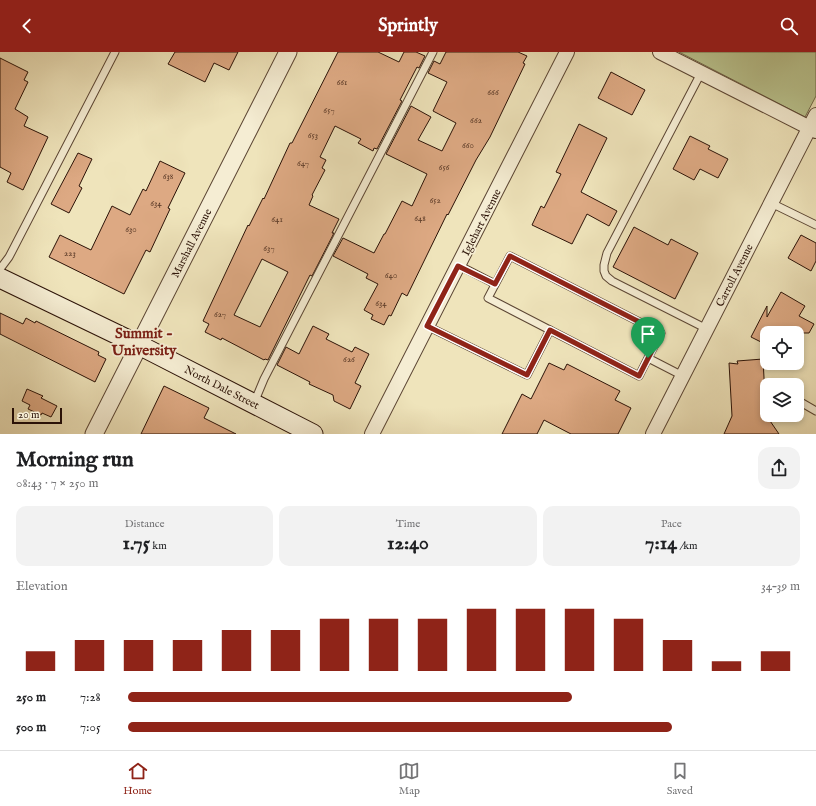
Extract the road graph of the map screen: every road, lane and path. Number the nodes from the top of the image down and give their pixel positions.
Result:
1 (115, 52) edge
2 (288, 52) edge
3 (433, 52) edge
4 (567, 52) edge
5 (660, 52) edge
6 (701, 73) junction
7 (814, 125) edge
8 (771, 202) junction
9 (816, 225) edge
10 (458, 266) junction
11 (0, 270) edge
12 (0, 278) edge
13 (495, 284) junction
14 (427, 326) junction
15 (707, 329) junction
16 (550, 330) junction
17 (139, 345) junction
18 (648, 358) junction
19 (683, 376) junction
20 (254, 403) junction
21 (804, 404) edge
22 (816, 411) edge
23 (94, 434) edge
24 (313, 434) edge
25 (372, 434) edge
26 (653, 434) edge

1 - 11 lane
2 - 17 street, Marshall Avenue
3 - 20 lane
4 - 10 street, Iglehart Avenue
5 - 6 street
6 - 7 street
6 - 15 lane
7 - 8 street, Carroll Avenue
8 - 9 lane
8 - 15 street, Carroll Avenue
10 - 13 lane
10 - 14 street, Iglehart Avenue
12 - 17 main road, North Dale Street
13 - 16 lane
13 - 18 lane
14 - 16 lane
14 - 25 street, Iglehart Avenue
15 - 19 street, Carroll Avenue
16 - 18 lane
17 - 20 main road, North Dale Street
17 - 23 street, Marshall Avenue
18 - 19 lane
19 - 26 street, Carroll Avenue
20 - 24 main road, North Dale Street
21 - 22 lane

